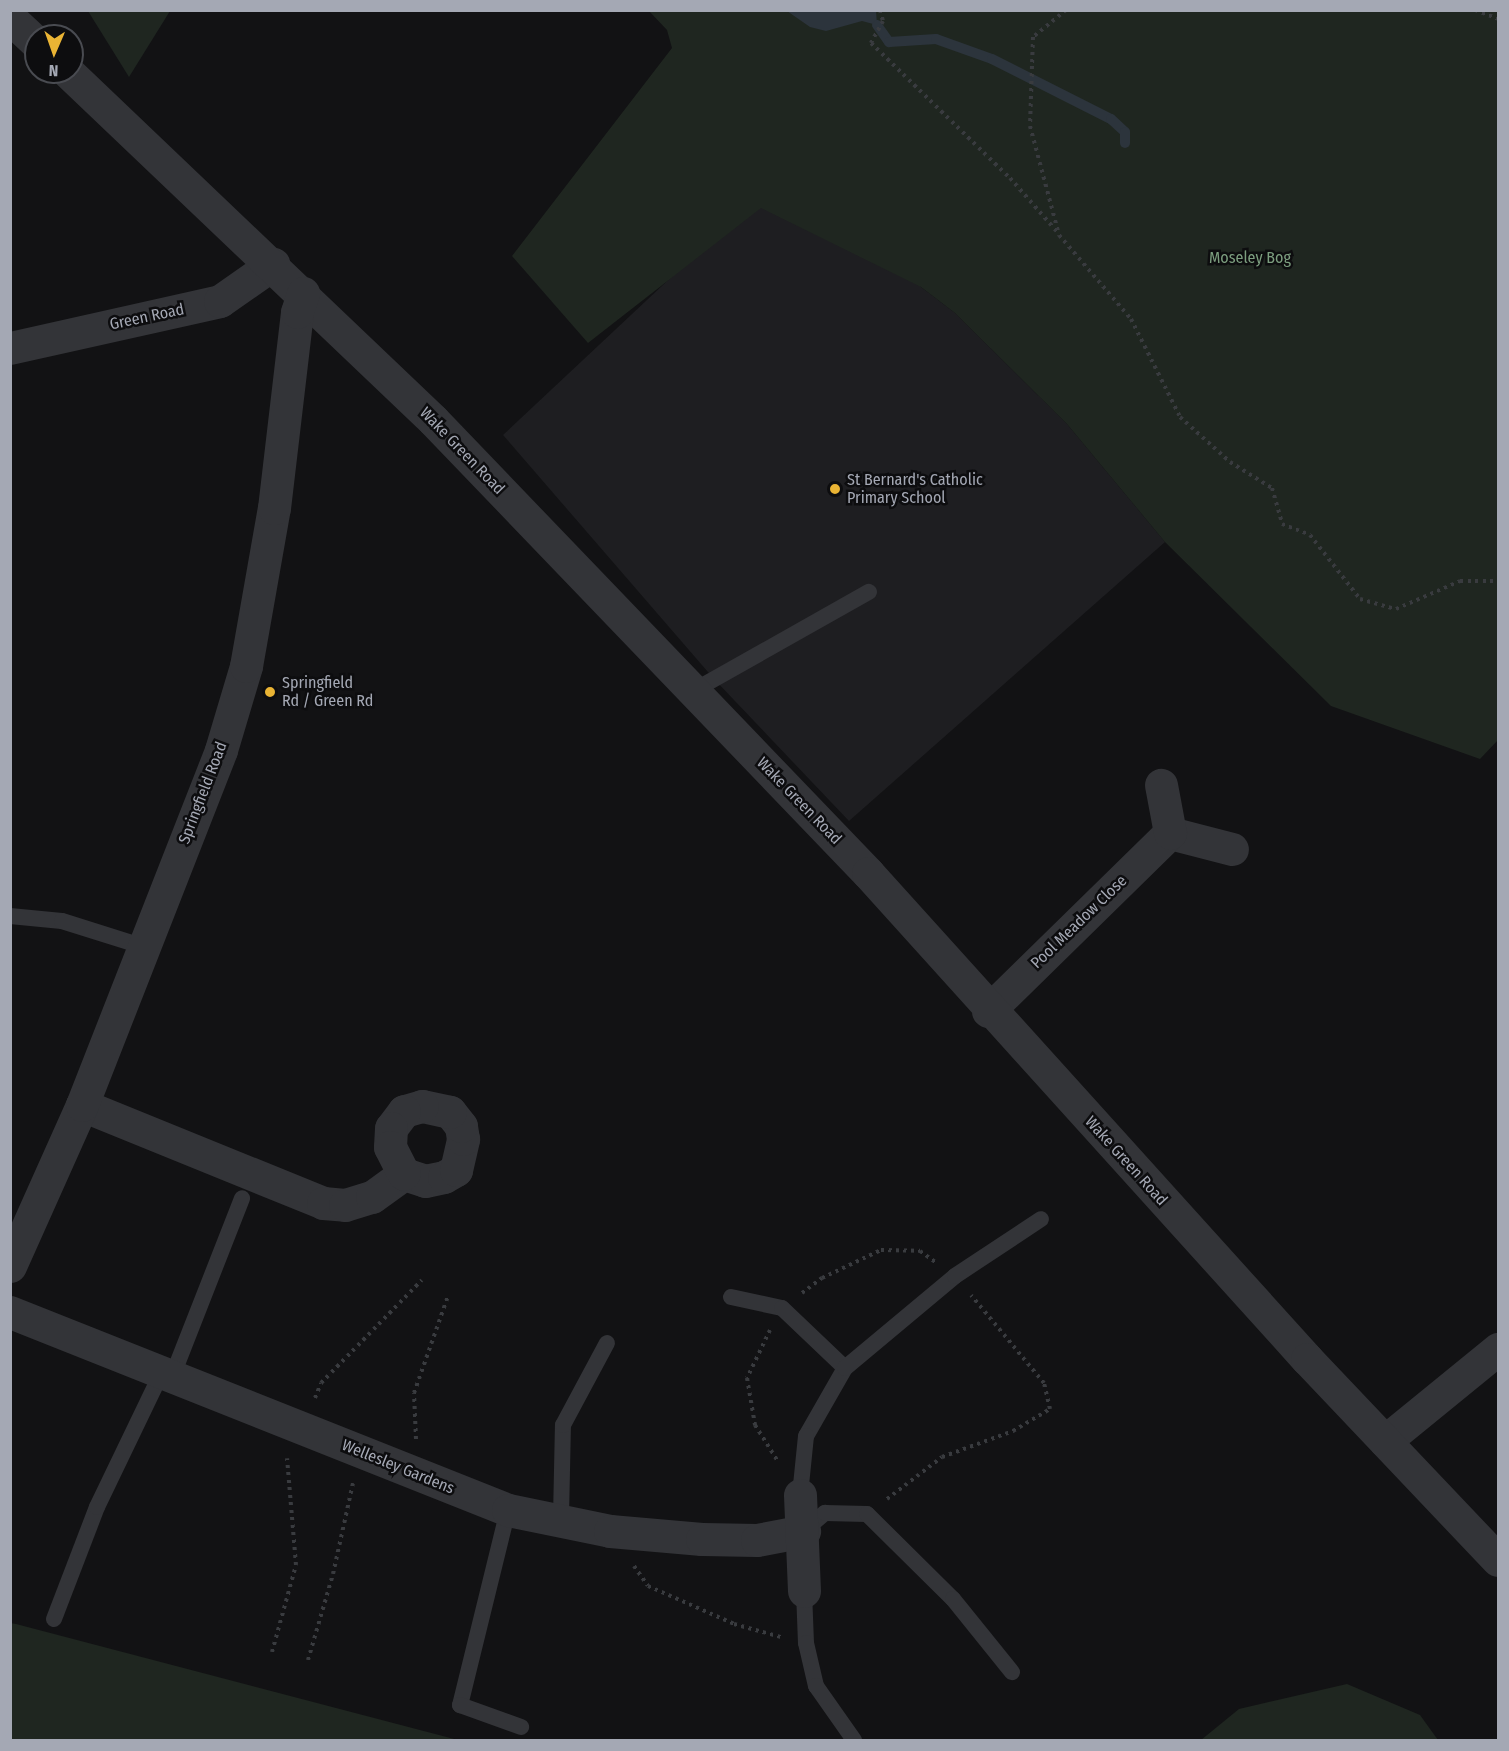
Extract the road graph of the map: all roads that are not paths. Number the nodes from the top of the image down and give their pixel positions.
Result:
1 (10, 18) edge
2 (24, 31) edge
3 (81, 84) edge
4 (273, 264) junction
5 (303, 293) junction
6 (10, 348) edge
7 (869, 592) dead end
8 (693, 691) junction
9 (1161, 785) dead end
10 (1170, 833) junction
11 (1232, 849) dead end
12 (10, 916) edge
13 (145, 947) junction
14 (988, 1011) junction
15 (82, 1105) junction
16 (404, 1174) dead end
17 (242, 1198) dead end
18 (1041, 1219) dead end
19 (10, 1266) edge
20 (731, 1297) dead end
21 (10, 1312) edge
22 (607, 1343) dead end
23 (1498, 1349) edge
24 (845, 1368) junction
25 (167, 1375) junction
26 (1385, 1441) junction
27 (800, 1495) joint
28 (508, 1510) junction
29 (561, 1518) junction
30 (804, 1531) junction
31 (1498, 1560) edge
32 (804, 1591) joint
33 (54, 1619) dead end
34 (1012, 1672) dead end
35 (521, 1727) dead end
36 (854, 1740) edge

1 - 2 street
3 - 4 street, Wake Green Road
4 - 5 street, Wake Green Road
4 - 6 street, Green Road
5 - 8 street, Wake Green Road
5 - 13 street, Springfield Road
7 - 8 lane
8 - 14 street, Wake Green Road
9 - 10 street
10 - 11 street
10 - 14 street, Pool Meadow Close
12 - 13 lane
13 - 15 street, Springfield Road
14 - 26 street, Wake Green Road
15 - 16 street
15 - 19 street, Springfield Road
17 - 25 lane
18 - 24 lane
20 - 24 lane
21 - 25 street, Wellesley Gardens
22 - 29 lane
23 - 26 street
24 - 27 lane
25 - 28 street, Wellesley Gardens
25 - 33 lane
26 - 31 street, Wake Green Road
27 - 30 street
28 - 29 street, Wellesley Gardens
28 - 35 lane
29 - 30 street, Wellesley Gardens
30 - 32 street
30 - 34 lane
32 - 36 lane

